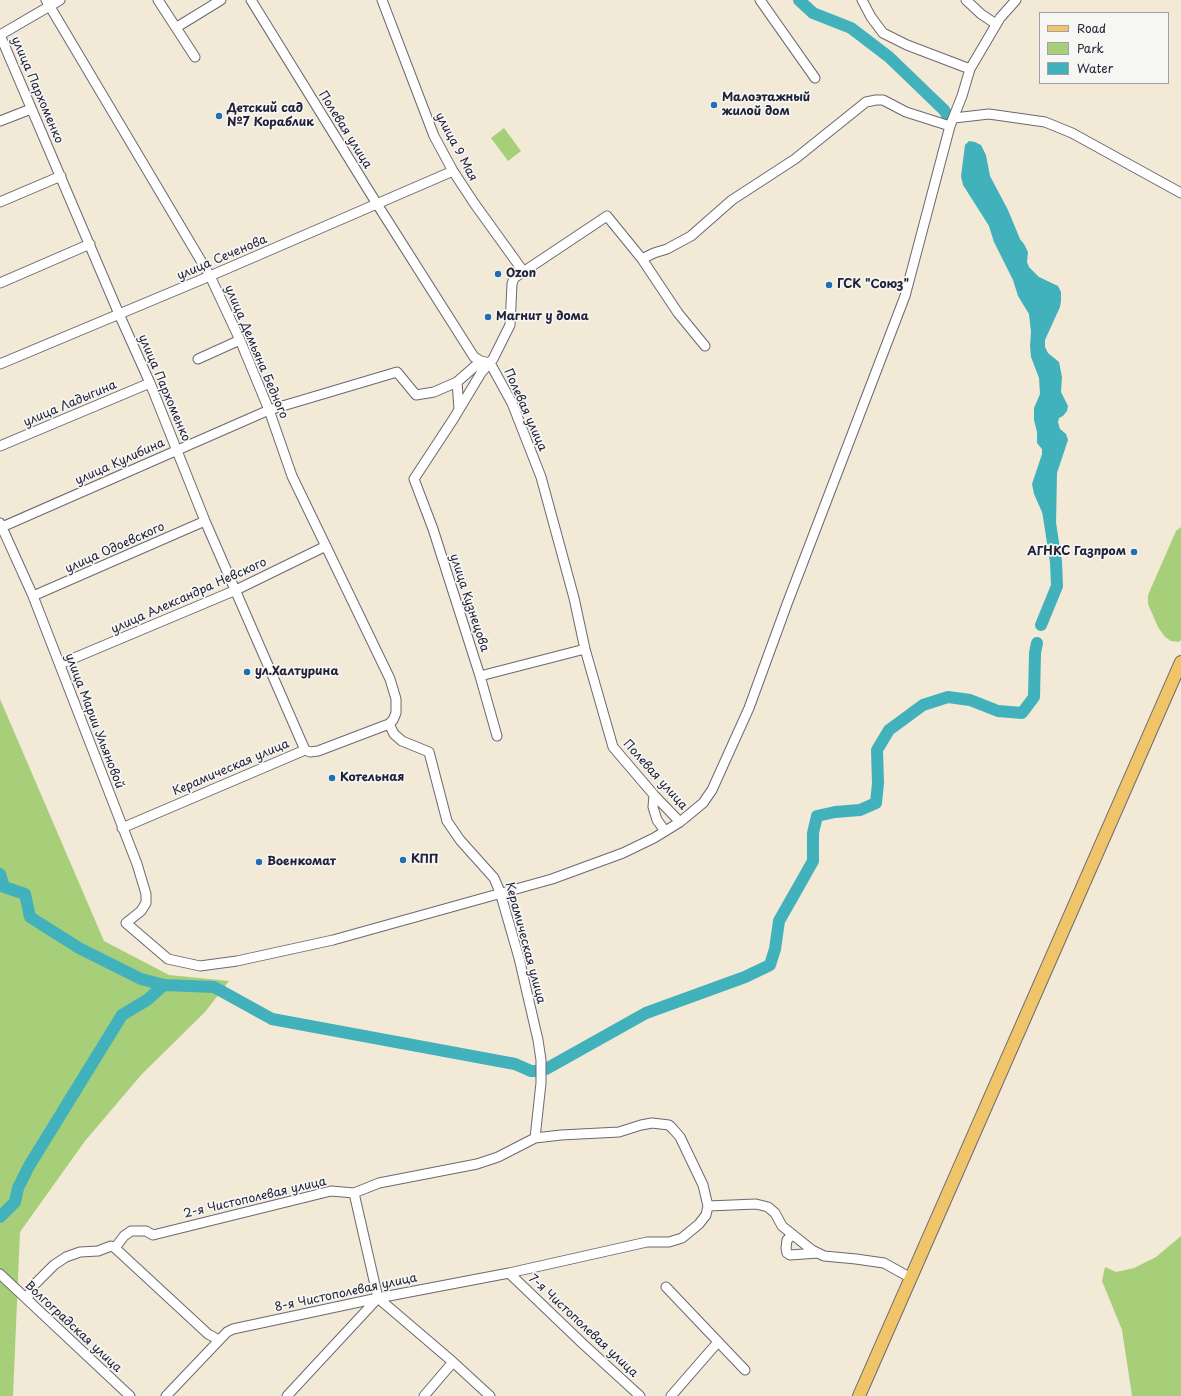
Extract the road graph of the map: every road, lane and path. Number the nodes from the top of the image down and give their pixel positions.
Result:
1 (60, 0) edge
2 (158, 0) edge
3 (221, 0) edge
4 (252, 0) edge
5 (382, 0) edge
6 (760, 0) edge
7 (862, 0) edge
8 (966, 0) edge
9 (1016, 0) edge
10 (48, 3) edge
11 (996, 24) junction
12 (176, 27) junction
13 (0, 35) edge
14 (195, 56) dead end
15 (970, 69) junction
16 (815, 78) dead end
17 (31, 108) junction
18 (0, 121) edge
19 (952, 122) junction
20 (453, 171) junction
21 (61, 176) junction
22 (1181, 193) edge
23 (0, 202) edge
24 (377, 204) junction
25 (90, 244) junction
26 (642, 259) junction
27 (523, 271) junction
28 (210, 276) junction
29 (0, 283) edge
30 (119, 314) junction
31 (240, 340) junction
32 (705, 346) dead end
33 (198, 358) dead end
34 (481, 361) junction
35 (490, 363) junction
36 (0, 364) edge
37 (457, 382) junction
38 (150, 383) junction
39 (459, 408) junction
40 (269, 410) junction
41 (0, 446) edge
42 (177, 450) junction
43 (205, 521) junction
44 (1, 525) edge
45 (326, 546) junction
46 (236, 590) junction
47 (33, 596) junction
48 (585, 649) junction
49 (1181, 662) edge
50 (60, 664) junction
51 (480, 676) junction
52 (389, 724) junction
53 (497, 736) dead end
54 (305, 750) junction
55 (654, 795) junction
56 (680, 822) junction
57 (122, 828) junction
58 (665, 831) junction
59 (500, 892) junction
60 (535, 1138) junction
61 (354, 1193) junction
62 (708, 1206) junction
63 (792, 1235) junction
64 (115, 1248) junction
65 (818, 1253) junction
66 (509, 1273) junction
67 (0, 1274) edge
68 (911, 1278) junction
69 (666, 1287) dead end
70 (378, 1298) junction
71 (27, 1299) junction
72 (220, 1340) junction
73 (718, 1342) junction
74 (453, 1362) junction
75 (745, 1370) dead end
76 (130, 1396) edge
77 (166, 1396) edge
78 (287, 1396) edge
79 (424, 1396) edge
80 (490, 1396) edge
81 (640, 1396) edge
82 (671, 1396) edge
83 (859, 1396) edge

1 - 10 street
2 - 12 street
3 - 12 street
4 - 24 street, Полевая улица
5 - 20 street, улица 9 Мая
6 - 16 street
7 - 15 street
8 - 11 street
9 - 11 street
10 - 13 street
10 - 28 street, улица Демьяна Бедного
11 - 15 street
12 - 14 street
13 - 17 street, улица Пархоменко
15 - 19 street
17 - 18 street
17 - 21 street, улица Пархоменко
19 - 22 street
19 - 26 street
19 - 56 street
20 - 24 street, улица Сеченова
20 - 27 street, улица 9 Мая
21 - 23 street
21 - 25 street, улица Пархоменко
24 - 28 street, улица Сеченова
24 - 34 street, Полевая улица
25 - 29 street
25 - 30 street, улица Пархоменко
26 - 27 street
26 - 32 street
27 - 35 street
28 - 30 street, улица Сеченова
28 - 31 street, улица Демьяна Бедного
30 - 36 street, улица Сеченова
30 - 38 street, улица Пархоменко
31 - 33 street
31 - 40 street, улица Демьяна Бедного
34 - 35 street, Полевая улица
34 - 37 street
35 - 39 street
35 - 48 street, Полевая улица
37 - 39 street
37 - 40 street, улица Кулибина
38 - 41 street, улица Ладыгина
38 - 42 street, улица Пархоменко
39 - 51 street, улица Кузнецова
40 - 42 street, улица Кулибина
40 - 45 street, улица Демьяна Бедного
42 - 43 street, улица Пархоменко
42 - 44 street, улица Кулибина
43 - 46 street, улица Пархоменко
43 - 47 street, улица Одоевского
44 - 47 street, улица Марии Ульяновой
45 - 46 street, улица Александра Невского
45 - 52 street, улица Демьяна Бедного
46 - 50 street, улица Александра Невского
46 - 54 street, улица Пархоменко
47 - 50 street, улица Марии Ульяновой
48 - 51 street
48 - 55 street, Полевая улица
49 - 68 main road
50 - 57 street, улица Марии Ульяновой
51 - 53 street, улица Кузнецова
52 - 54 street, Керамическая улица
52 - 59 street, Керамическая улица
54 - 57 street, Керамическая улица
55 - 56 street, Полевая улица
55 - 58 street
56 - 58 street
57 - 59 street, улица Марии Ульяновой
58 - 59 street
59 - 60 street, Керамическая улица
60 - 61 street, 2-я Чистополевая улица
60 - 62 street, 2-я Чистополевая улица
61 - 64 street, 2-я Чистополевая улица
61 - 70 street
62 - 63 street
62 - 66 street, 8-я Чистополевая улица
63 - 65 street
63 - 65 street
64 - 71 street
64 - 72 street
65 - 68 street
66 - 70 street, 8-я Чистополевая улица
66 - 81 street, 7-я Чистополевая улица
67 - 71 street, Волгоградская улица
68 - 83 main road
69 - 73 street
70 - 72 street, 8-я Чистополевая улица
70 - 74 street
70 - 78 street
71 - 76 street, Волгоградская улица
72 - 77 street, 8-я Чистополевая улица
73 - 75 street
73 - 82 street
74 - 79 street
74 - 80 street

